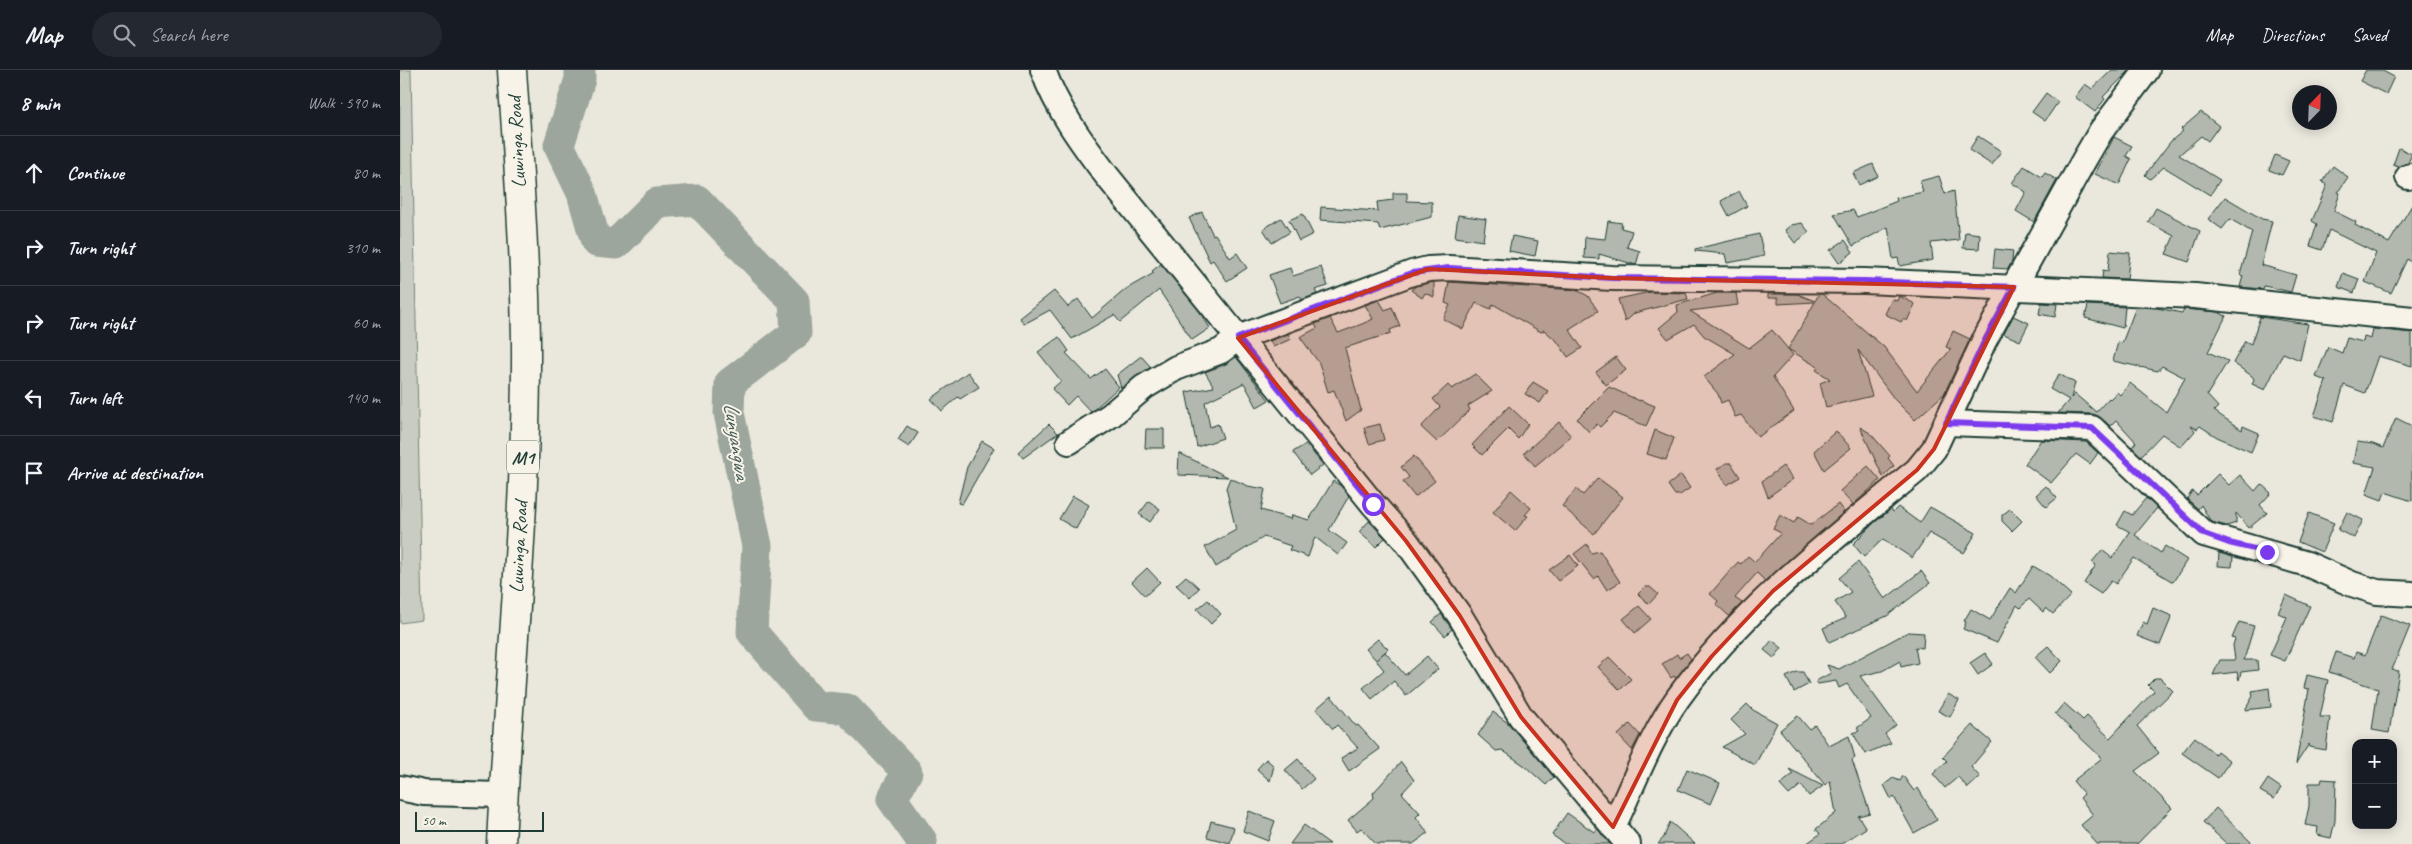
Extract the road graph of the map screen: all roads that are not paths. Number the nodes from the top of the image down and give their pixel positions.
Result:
1 (512, 70) edge
2 (1043, 70) edge
3 (2147, 70) edge
4 (2014, 287) junction
5 (2412, 319) edge
6 (1238, 338) junction
7 (1946, 423) junction
8 (1069, 442) dead end
9 (2412, 594) edge
10 (400, 788) edge
11 (503, 795) junction
12 (1620, 836) edge
13 (501, 844) edge

1 - 11 highway, Luwinga Road / M1
2 - 6 street
3 - 4 street
4 - 5 street
4 - 6 street
4 - 7 street
6 - 8 street
6 - 12 street
7 - 9 street
7 - 12 street
10 - 11 street
11 - 13 highway, Luwinga Road / M1

